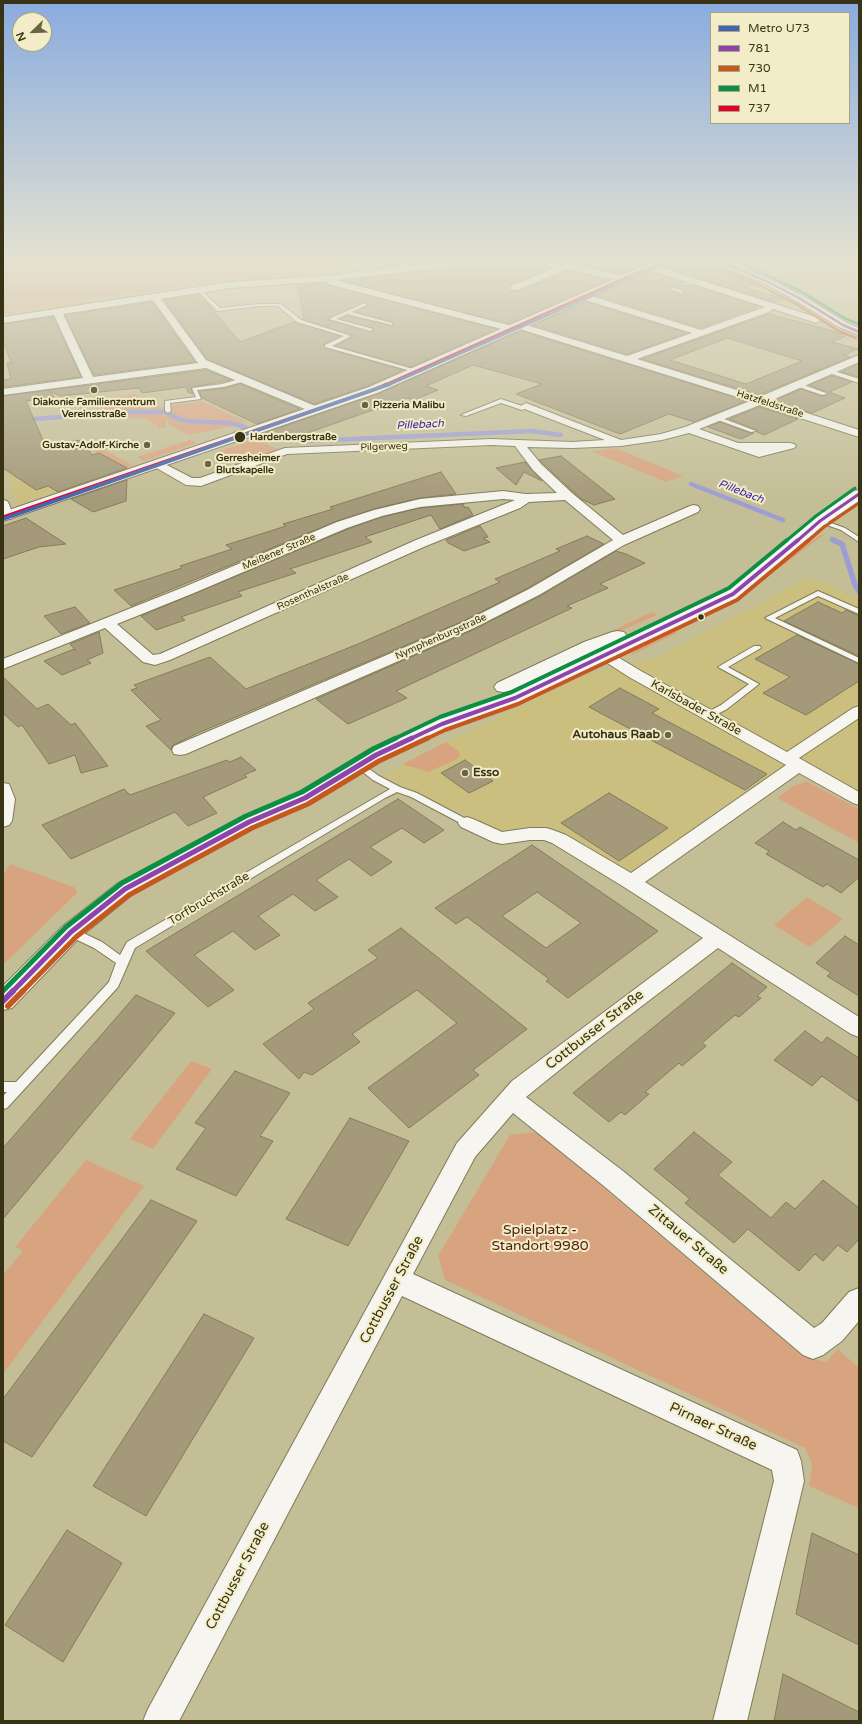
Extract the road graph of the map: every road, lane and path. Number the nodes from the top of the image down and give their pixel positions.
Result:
1 (71, 342) edge
2 (188, 342) edge
3 (334, 342) edge
4 (482, 342) edge
5 (571, 342) edge
6 (674, 342) edge
7 (859, 358) edge
8 (628, 359) junction
9 (207, 366) junction
10 (417, 371) junction
11 (828, 371) junction
12 (89, 380) junction
13 (243, 380) junction
14 (859, 381) edge
15 (798, 385) junction
16 (3, 392) edge
17 (824, 394) dead end
18 (502, 397) dead end
19 (760, 401) junction
20 (526, 406) junction
21 (316, 410) junction
22 (168, 411) dead end
23 (464, 415) dead end
24 (717, 418) junction
25 (689, 429) junction
26 (753, 431) dead end
27 (859, 434) edge
28 (621, 443) junction
29 (519, 444) junction
30 (736, 446) dead end
31 (157, 464) junction
32 (859, 494) edge
33 (568, 496) junction
34 (526, 498) junction
35 (694, 509) dead end
36 (4, 512) edge
37 (820, 521) junction
38 (859, 540) edge
39 (622, 541) junction
40 (772, 560) junction
41 (857, 609) edge
42 (108, 623) junction
43 (654, 623) junction
44 (758, 648) dead end
45 (606, 656) junction
46 (859, 661) edge
47 (3, 664) edge
48 (477, 700) junction
49 (859, 711) edge
50 (709, 715) junction
51 (442, 724) junction
52 (180, 750) dead end
53 (792, 762) junction
54 (356, 766) junction
55 (3, 788) edge
56 (397, 789) junction
57 (859, 799) edge
58 (3, 821) edge
59 (467, 823) joint
60 (631, 882) junction
61 (71, 932) junction
62 (717, 938) junction
63 (122, 962) junction
64 (3, 1001) edge
65 (859, 1028) edge
66 (3, 1087) edge
67 (18, 1087) junction
68 (512, 1098) junction
69 (3, 1104) edge
70 (397, 1280) junction
71 (859, 1301) edge
72 (160, 1721) edge
73 (730, 1721) edge

1 - 12 street
2 - 9 street
3 - 10 lane
4 - 10 main road
5 - 8 street, Hatzfeldstraße
6 - 8 street
7 - 11 street, Pilgerweg
8 - 19 street, Hatzfeldstraße
9 - 12 street
9 - 13 street
10 - 21 main road
11 - 14 lane
11 - 15 street, Pilgerweg
12 - 16 street
13 - 21 street
13 - 22 lane
15 - 17 lane
15 - 19 street, Pilgerweg
18 - 20 lane
19 - 24 street, Pilgerweg
19 - 27 street, Hatzfeldstraße
20 - 23 lane, Pilgerweg
20 - 28 street, Pilgerweg
21 - 31 main road
24 - 25 street, Pilgerweg
24 - 26 lane
25 - 28 street, Pilgerweg
25 - 30 street
28 - 29 street, Pilgerweg
29 - 31 street, Pilgerweg
29 - 33 street
31 - 36 main road
32 - 37 main road
33 - 34 street, Meißener Straße
33 - 39 street
34 - 42 street, Meißener Straße
34 - 42 street, Rosenthalstraße
35 - 39 street, Nymphenburgstraße
37 - 38 lane
37 - 40 main road
39 - 52 street, Nymphenburgstraße
40 - 43 main road
40 - 45 main road
41 - 46 lane
42 - 47 street, Meißener Straße
43 - 45 main road
43 - 48 main road
44 - 50 lane
45 - 48 main road
45 - 50 street, Karlsbader Straße
45 - 51 main road
48 - 51 main road
49 - 53 street
50 - 53 street, Karlsbader Straße
51 - 54 main road
53 - 57 street, Karlsbader Straße
53 - 60 street
54 - 56 lane
54 - 61 main road
55 - 58 street
56 - 59 lane
56 - 63 lane, Torfbruchstraße
59 - 60 street
60 - 62 street
61 - 63 lane
61 - 64 main road
62 - 65 street
62 - 68 street, Cottbusser Straße
63 - 67 lane, Torfbruchstraße
66 - 67 lane
67 - 69 lane, Torfbruchstraße
68 - 70 street, Cottbusser Straße
68 - 71 street, Zittauer Straße
70 - 72 street, Cottbusser Straße
70 - 73 street, Pirnaer Straße

